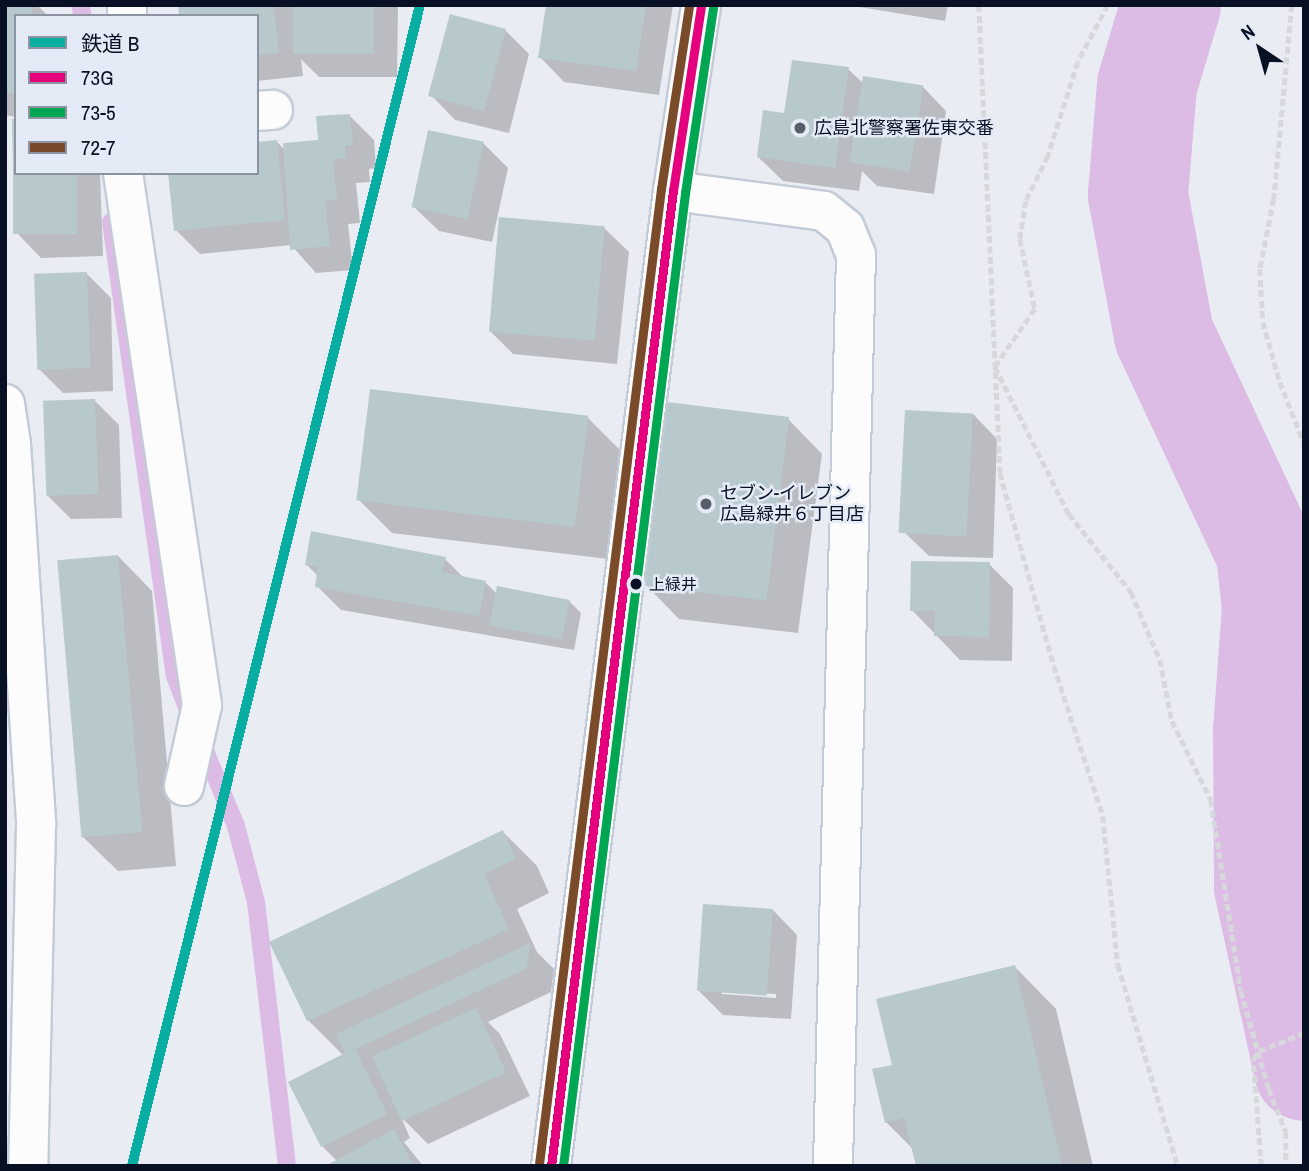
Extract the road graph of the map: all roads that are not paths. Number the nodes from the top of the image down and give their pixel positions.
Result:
1 (701, 5) edge
2 (124, 175) edge
3 (673, 191) junction
4 (5, 404) edge
5 (184, 786) dead end
6 (28, 1166) edge
7 (551, 1166) edge
8 (833, 1166) edge

1 - 3 street
2 - 5 street
3 - 7 street
3 - 8 street
4 - 6 street

